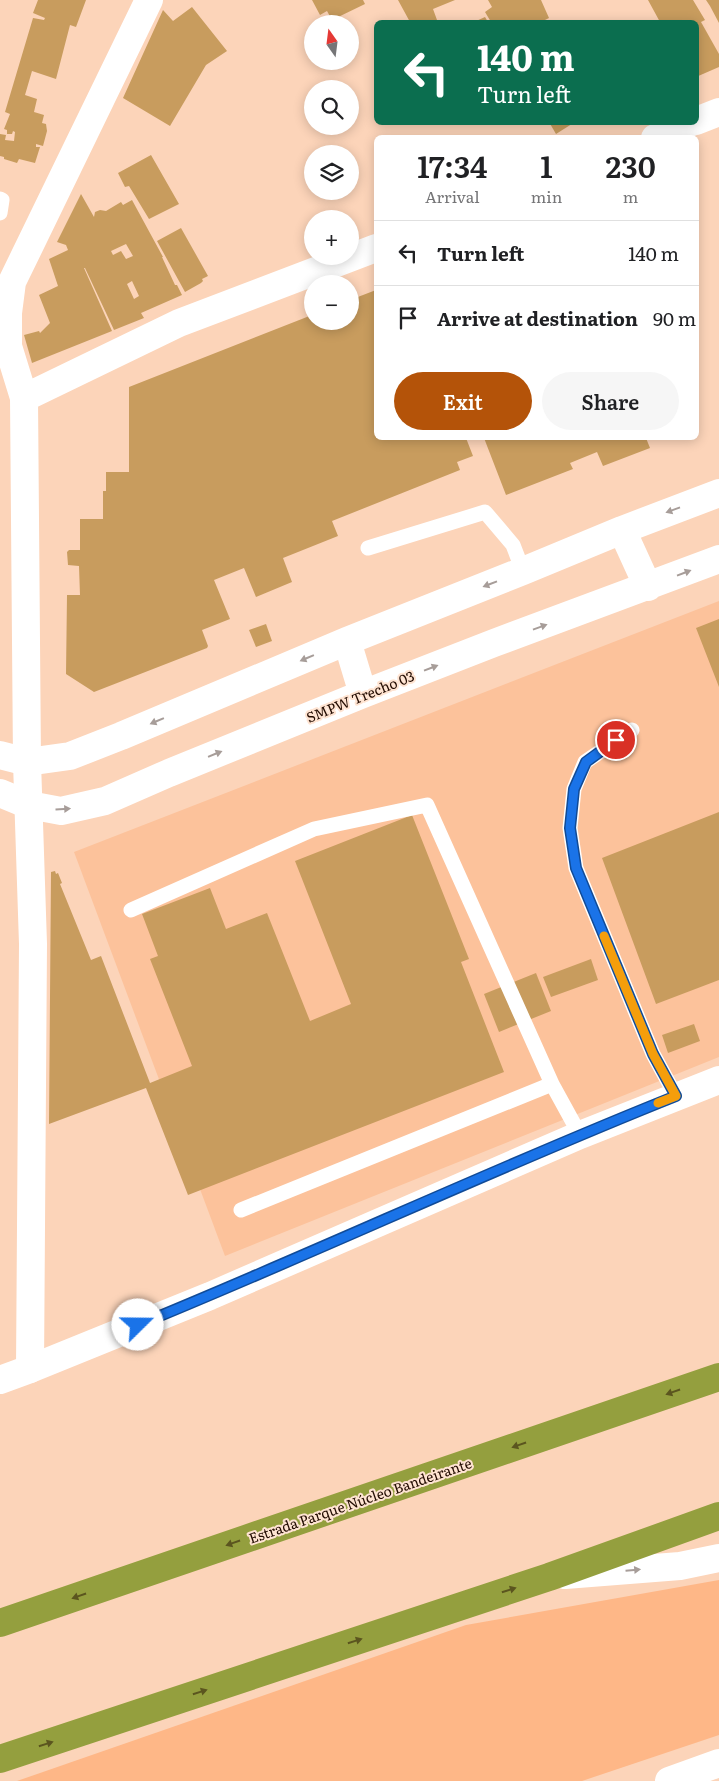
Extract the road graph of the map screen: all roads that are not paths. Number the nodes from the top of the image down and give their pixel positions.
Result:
1 (149, 0) edge
2 (719, 112) edge
3 (699, 120) edge
4 (685, 125) edge
5 (661, 135) edge
6 (0, 199) edge
7 (0, 213) edge
8 (374, 249) edge
9 (4, 336) edge
10 (24, 398) junction
11 (719, 493) edge
12 (622, 530) junction
13 (368, 548) dead end
14 (719, 559) edge
15 (522, 572) junction
16 (648, 587) junction
17 (347, 641) junction
18 (363, 694) junction
19 (632, 730) dead end
20 (0, 755) edge
21 (27, 762) junction
22 (0, 793) edge
23 (29, 805) junction
24 (131, 910) dead end
25 (719, 1080) edge
26 (552, 1084) junction
27 (676, 1096) junction
28 (580, 1135) junction
29 (241, 1210) dead end
30 (30, 1369) junction
31 (719, 1377) edge
32 (0, 1380) edge
33 (719, 1516) edge
34 (719, 1558) edge
35 (549, 1577) junction
36 (0, 1623) edge
37 (0, 1759) edge
38 (719, 1763) edge
39 (669, 1781) edge

1 - 9 street
2 - 3 street
4 - 5 street
6 - 7 lane
8 - 10 street
9 - 10 street
10 - 21 street
11 -> 12 street
12 - 15 street
12 - 16 street
13 - 15 lane
16 -> 14 street, SMPW Trecho 03
15 -> 17 street
18 -> 16 street, SMPW Trecho 03
17 - 18 street
17 -> 21 street
23 -> 18 street, SMPW Trecho 03
19 - 27 lane
20 - 21 street
21 - 23 street
22 - 23 street, SMPW Trecho 03
23 - 30 street
24 - 26 lane
25 - 27 street
26 - 28 lane
26 - 29 lane
27 - 28 street
28 - 30 street
30 - 32 street
31 -> 36 highway, Estrada Parque Núcleo Bandeirante
33 - 35 highway
35 -> 34 street
37 -> 35 highway
38 - 39 street

